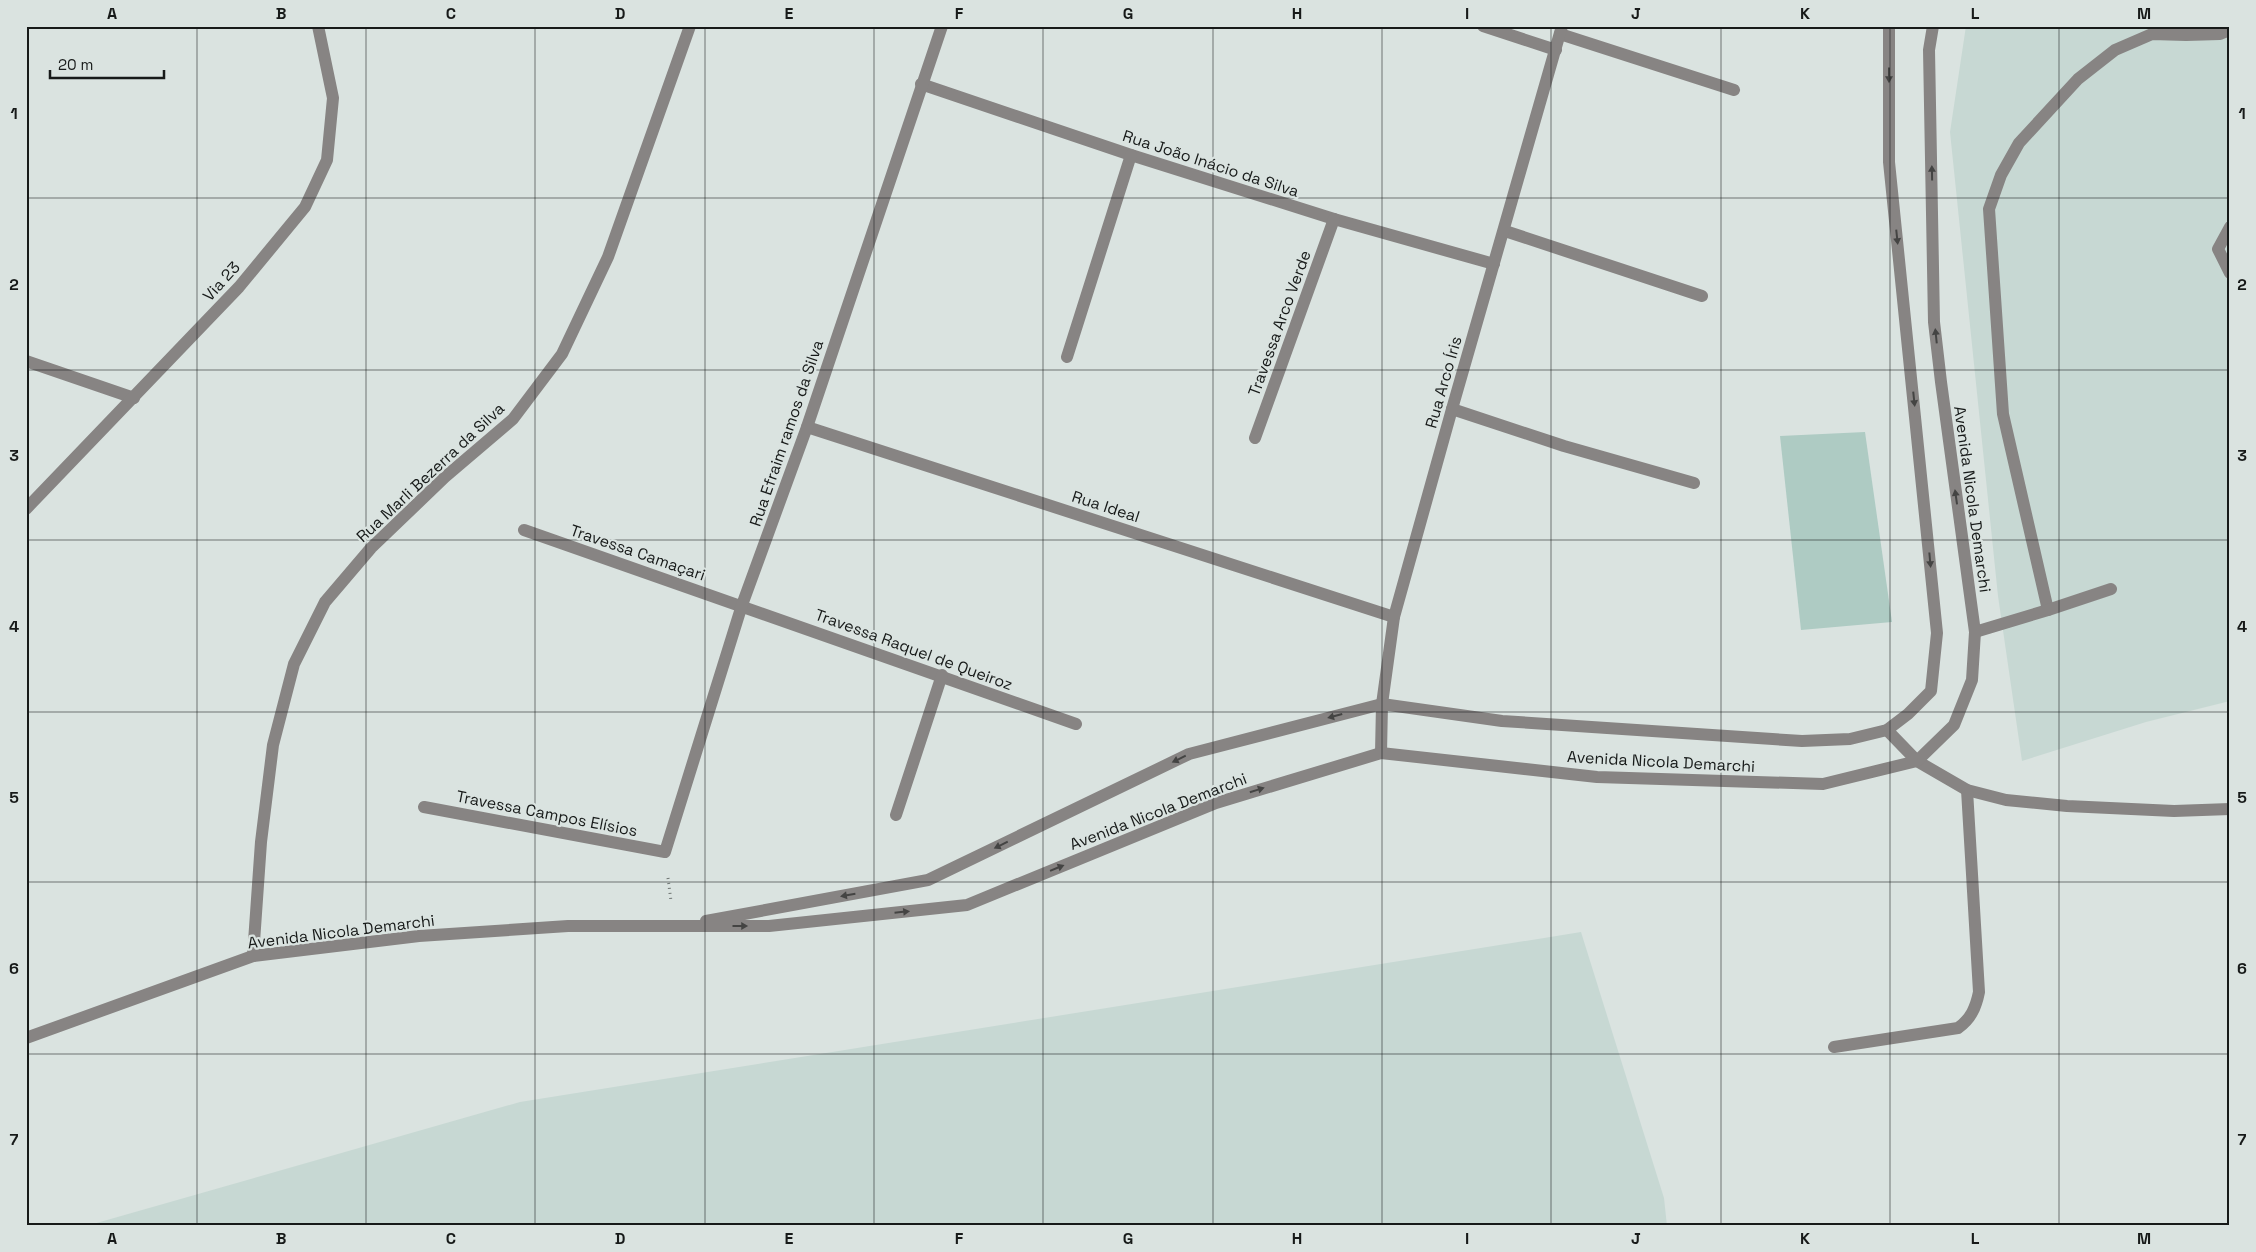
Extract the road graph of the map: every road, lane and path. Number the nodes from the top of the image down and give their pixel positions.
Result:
1 (318, 26) edge
2 (690, 26) edge
3 (942, 26) edge
4 (1483, 26) edge
5 (1889, 26) edge
6 (1934, 26) edge
7 (1561, 30) edge
8 (2230, 30) edge
9 (1556, 50) junction
10 (921, 84) junction
11 (1734, 90) dead end
12 (1131, 155) junction
13 (1334, 219) junction
14 (2230, 228) edge
15 (1505, 231) junction
16 (1494, 264) junction
17 (2230, 273) edge
18 (1702, 296) dead end
19 (1067, 357) dead end
20 (26, 361) edge
21 (134, 398) junction
22 (1452, 409) junction
23 (807, 427) junction
24 (1255, 438) dead end
25 (1694, 482) dead end
26 (26, 508) edge
27 (524, 530) dead end
28 (2110, 589) dead end
29 (742, 605) junction
30 (2048, 610) junction
31 (1394, 618) junction
32 (1975, 632) junction
33 (942, 675) junction
34 (1382, 704) junction
35 (1076, 724) dead end
36 (1887, 730) junction
37 (1381, 753) junction
38 (1918, 761) junction
39 (1968, 790) junction
40 (424, 807) dead end
41 (2230, 809) edge
42 (896, 815) dead end
43 (665, 852) junction
44 (674, 927) junction
45 (253, 956) junction
46 (26, 1038) edge
47 (1834, 1047) dead end

1 - 21 street, Via 23
2 - 45 street, Rua Marli Bezerra da Silva
3 - 10 street, Rua Efraim ramos da Silva
4 - 9 street
5 -> 36 street, Avenida Nicola Demarchi
32 -> 6 street, Avenida Nicola Demarchi
7 - 9 street, Rua Arco Íris
7 - 11 street
8 - 30 street
9 - 15 street, Rua Arco Íris
10 - 12 street, Rua João Inácio da Silva
10 - 23 street, Rua Efraim ramos da Silva
12 - 13 street, Rua João Inácio da Silva
12 - 19 street
13 - 16 street, Rua João Inácio da Silva
13 - 24 street, Travessa Arco Verde
14 - 17 street
15 - 16 street, Rua Arco Íris
15 - 18 street
16 - 22 street, Rua Arco Íris
20 - 21 street
21 - 26 street, Via 23
22 - 25 street
22 - 31 street, Rua Arco Íris
23 - 29 street, Rua Efraim ramos da Silva
23 - 31 street, Rua Ideal
27 - 29 street, Travessa Camaçari
28 - 30 street
29 - 33 street, Travessa Raquel de Queiroz
29 - 43 street, Rua Efraim ramos da Silva
30 - 32 street
31 - 34 street, Rua Arco Íris
32 - 38 street, Avenida Nicola Demarchi
33 - 35 street, Travessa Raquel de Queiroz
33 - 42 street
34 - 36 street, Avenida Nicola Demarchi
34 - 37 street, Rua Arco Íris
34 -> 44 street, Avenida Nicola Demarchi
36 - 38 street
37 - 38 street, Avenida Nicola Demarchi
44 -> 37 street, Avenida Nicola Demarchi
38 - 39 street
39 - 41 street
39 - 47 street
40 - 43 street, Travessa Campos Elísios
43 - 44 path
44 - 45 street, Avenida Nicola Demarchi
45 - 46 street, Avenida Nicola Demarchi

